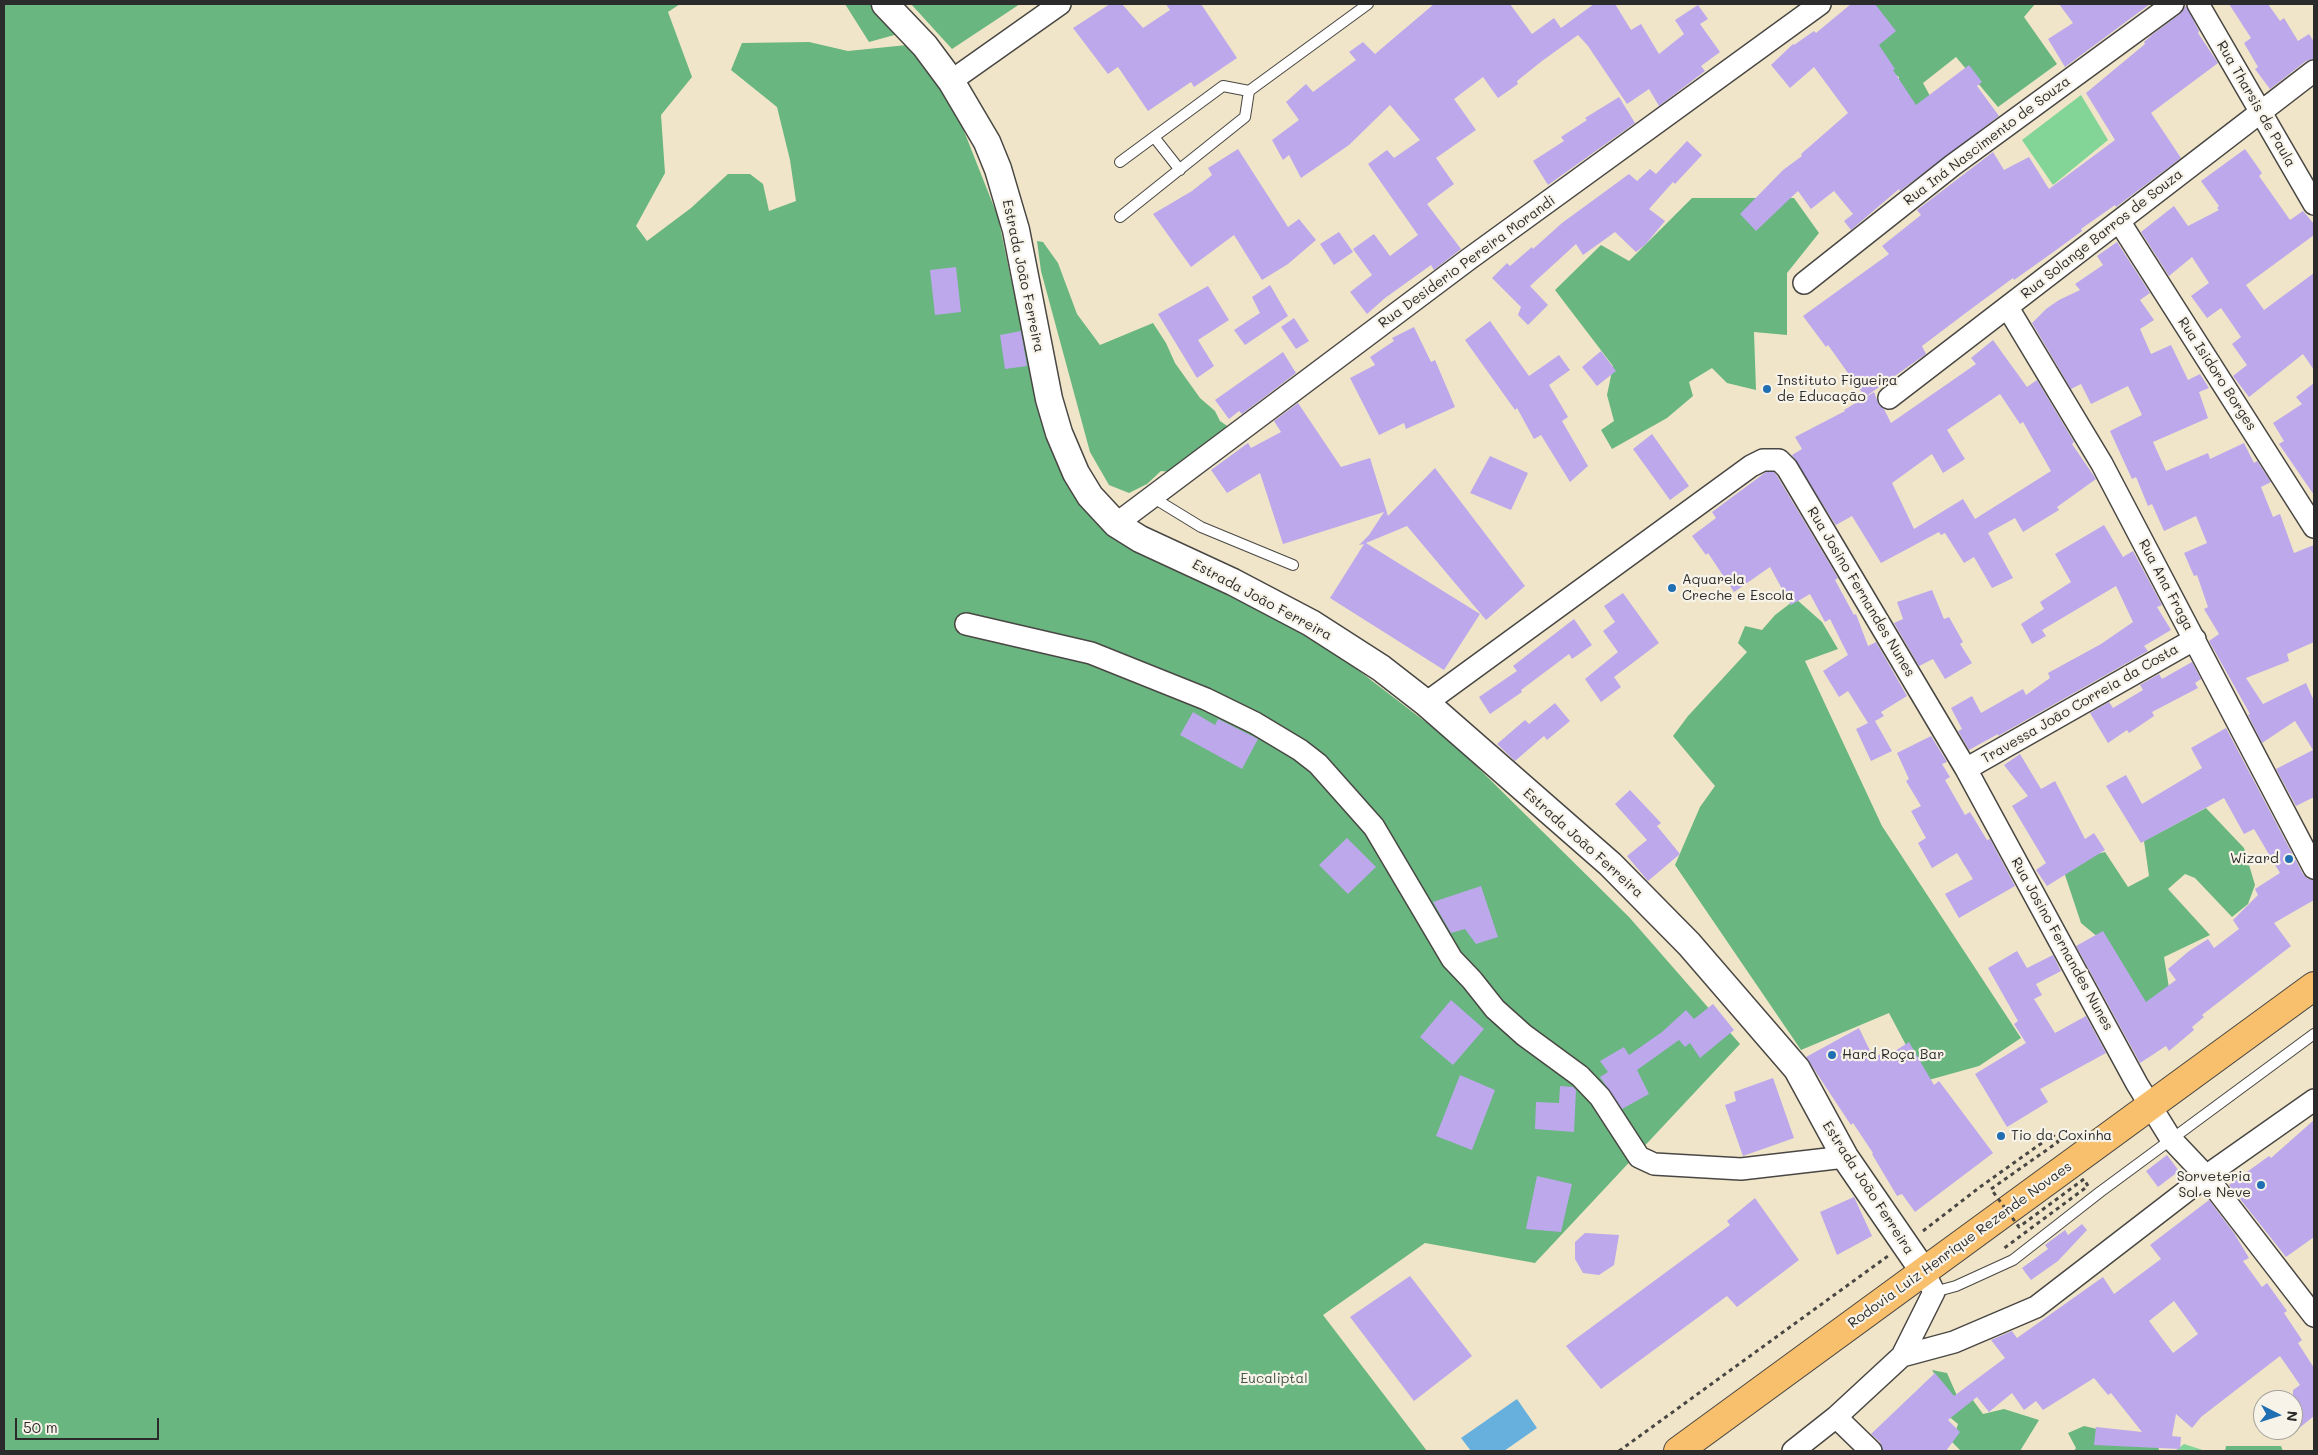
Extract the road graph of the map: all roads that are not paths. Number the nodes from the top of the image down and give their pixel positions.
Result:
1 (885, 4) edge
2 (1060, 4) edge
3 (1368, 4) edge
4 (1820, 4) edge
5 (2173, 4) edge
6 (2198, 4) edge
7 (2314, 71) edge
8 (951, 81) junction
9 (1249, 91) junction
10 (2259, 111) junction
11 (1154, 137) junction
12 (1120, 162) dead end
13 (1180, 170) junction
14 (2314, 204) edge
15 (1120, 217) dead end
16 (2119, 221) junction
17 (1804, 283) dead end
18 (2008, 308) junction
19 (1890, 398) dead end
20 (1152, 497) junction
21 (2312, 516) edge
22 (1116, 524) junction
23 (1293, 565) dead end
24 (966, 624) dead end
25 (2195, 640) junction
26 (1426, 703) junction
27 (1966, 769) junction
28 (2314, 868) edge
29 (2314, 986) edge
30 (2314, 1034) edge
31 (2314, 1100) edge
32 (2150, 1105) junction
33 (2171, 1139) junction
34 (1845, 1157) junction
35 (2206, 1176) junction
36 (1929, 1282) junction
37 (2314, 1316) edge
38 (1902, 1356) junction
39 (1836, 1417) junction
40 (1678, 1451) edge
41 (1793, 1451) edge
42 (1871, 1451) edge

1 - 8 street, Estrada João Ferreira
2 - 8 street
3 - 9 lane
4 - 20 street, Rua Desiderio Pereira Morandi
5 - 17 street, Rua Iná Nascimento de Souza
6 - 10 street, Rua Tharsis de Paula
7 - 10 street, Rua Solange Barros de Souza
8 - 22 street, Estrada João Ferreira
9 - 11 lane
9 - 13 lane
10 - 14 street, Rua Tharsis de Paula
10 - 16 street, Rua Solange Barros de Souza
11 - 12 lane
11 - 13 lane
13 - 15 lane
16 - 18 street, Rua Solange Barros de Souza
16 - 21 street, Rua Isidoro Borges
18 - 19 street, Rua Solange Barros de Souza
18 - 25 street, Rua Ana Fraga
20 - 22 street, Rua Desiderio Pereira Morandi
20 - 23 lane
22 - 26 street, Estrada João Ferreira
24 - 34 street
25 - 27 street, Travessa João Correia da Costa
25 - 28 street, Rua Ana Fraga
26 - 27 street, Rua Josino Fernandes Nunes
26 - 34 street, Estrada João Ferreira
27 - 32 street, Rua Josino Fernandes Nunes
29 - 32 highway, Rodovia Luiz Henrique Rezende Novaes
30 - 33 lane
31 - 35 street
32 - 33 street, Rua Josino Fernandes Nunes
32 - 36 highway, Rodovia Luiz Henrique Rezende Novaes
33 - 35 street, Rua Josino Fernandes Nunes
33 - 36 lane
34 - 36 street, Estrada João Ferreira
35 - 37 street, Rua Josino Fernandes Nunes
35 - 38 street
36 - 38 street
36 - 40 highway, Rodovia Luiz Henrique Rezende Novaes
38 - 39 street
39 - 41 street
39 - 42 street

